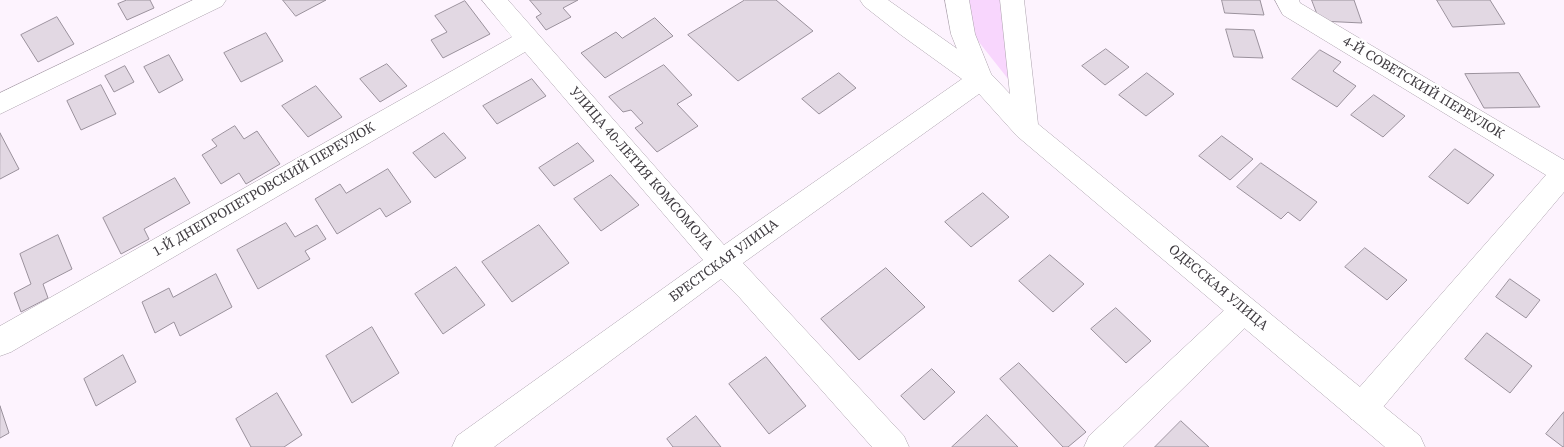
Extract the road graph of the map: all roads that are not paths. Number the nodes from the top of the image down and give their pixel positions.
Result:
1 (214, 0) edge
2 (494, 0) edge
3 (872, 0) edge
4 (957, 0) edge
5 (1012, 0) edge
6 (1287, 0) edge
7 (528, 39) junction
8 (981, 79) junction
9 (0, 104) edge
10 (1026, 129) junction
11 (1564, 173) edge
12 (722, 262) junction
13 (1244, 310) junction
14 (0, 342) edge
15 (1362, 408) junction
16 (468, 447) edge
17 (893, 447) edge
18 (1100, 447) edge
19 (1409, 447) edge

1 - 9 street
2 - 7 street, УЛИЦА 40-ЛЕТИЯ КОМСОМОЛА
3 - 8 street
4 - 8 street
5 - 10 street
6 - 11 street, 4-Й СОВЕТСКИЙ ПЕРЕУЛОК
7 - 12 street, УЛИЦА 40-ЛЕТИЯ КОМСОМОЛА
7 - 14 street, 1-Й ДНЕПРОПЕТРОВСКИЙ ПЕРЕУЛОК
8 - 10 street, ОДЕССКАЯ УЛИЦА
8 - 12 street, БРЕСТСКАЯ УЛИЦА
10 - 13 street, ОДЕССКАЯ УЛИЦА
11 - 15 street
12 - 16 street, БРЕСТСКАЯ УЛИЦА
12 - 17 street, УЛИЦА 40-ЛЕТИЯ КОМСОМОЛА
13 - 15 street, ОДЕССКАЯ УЛИЦА
13 - 18 street
15 - 19 street, ОДЕССКАЯ УЛИЦА

